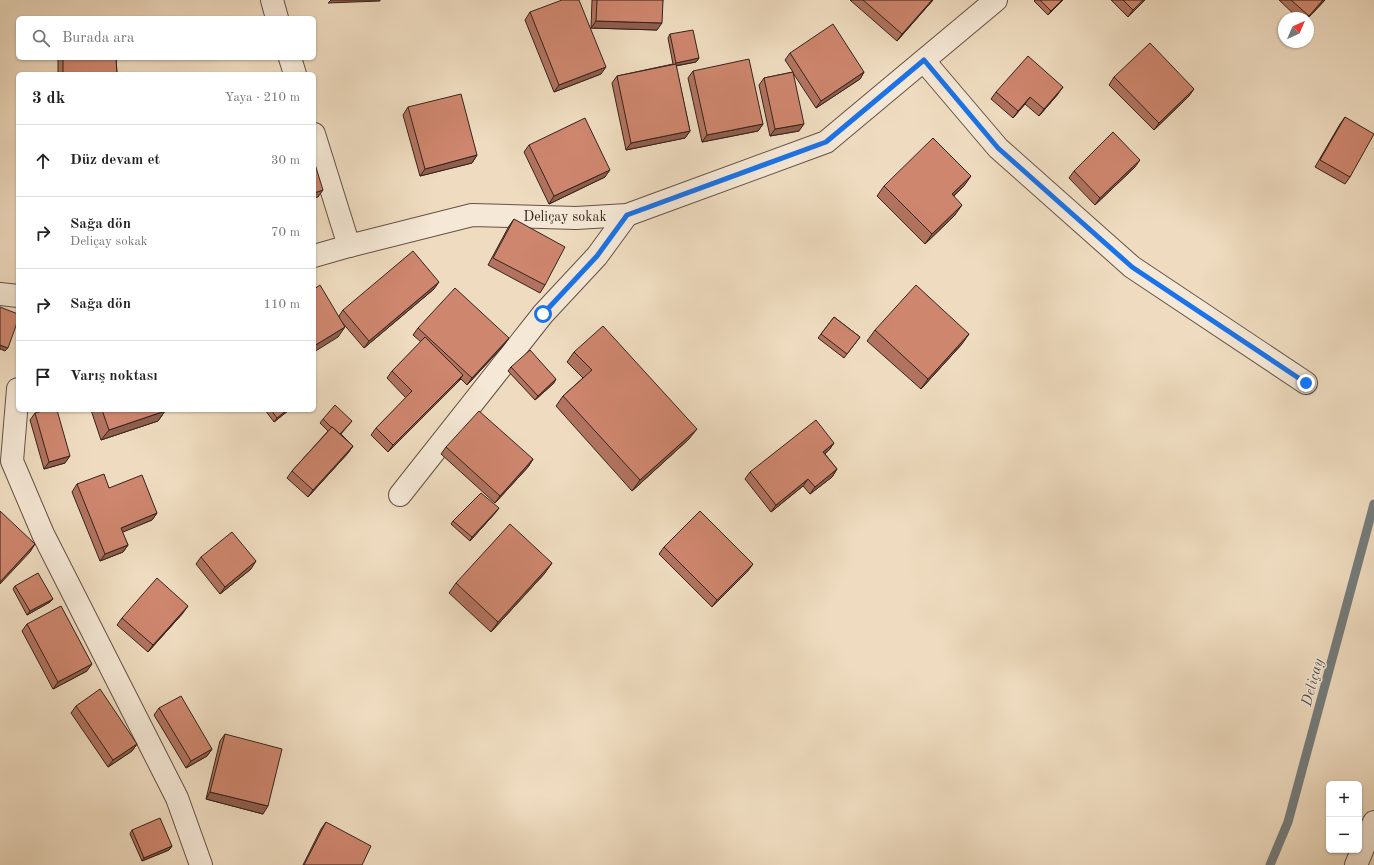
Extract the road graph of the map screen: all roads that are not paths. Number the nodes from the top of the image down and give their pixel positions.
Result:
1 (272, 0) edge
2 (996, 0) edge
3 (276, 16) edge
4 (291, 60) edge
5 (924, 60) junction
6 (294, 72) edge
7 (316, 140) edge
8 (627, 215) junction
9 (349, 246) junction
10 (316, 255) edge
11 (0, 294) edge
12 (16, 296) edge
13 (1306, 383) dead end
14 (16, 412) edge
15 (400, 495) dead end
16 (1374, 822) edge
17 (201, 865) edge
18 (1356, 865) edge

1 - 3 street
2 - 5 street, Deliçay sokak
4 - 6 street
5 - 8 street, Deliçay sokak
5 - 13 street
7 - 9 street
8 - 9 street, Deliçay sokak
8 - 15 street
9 - 10 street, Deliçay sokak
11 - 12 street
14 - 17 street
16 - 18 street

